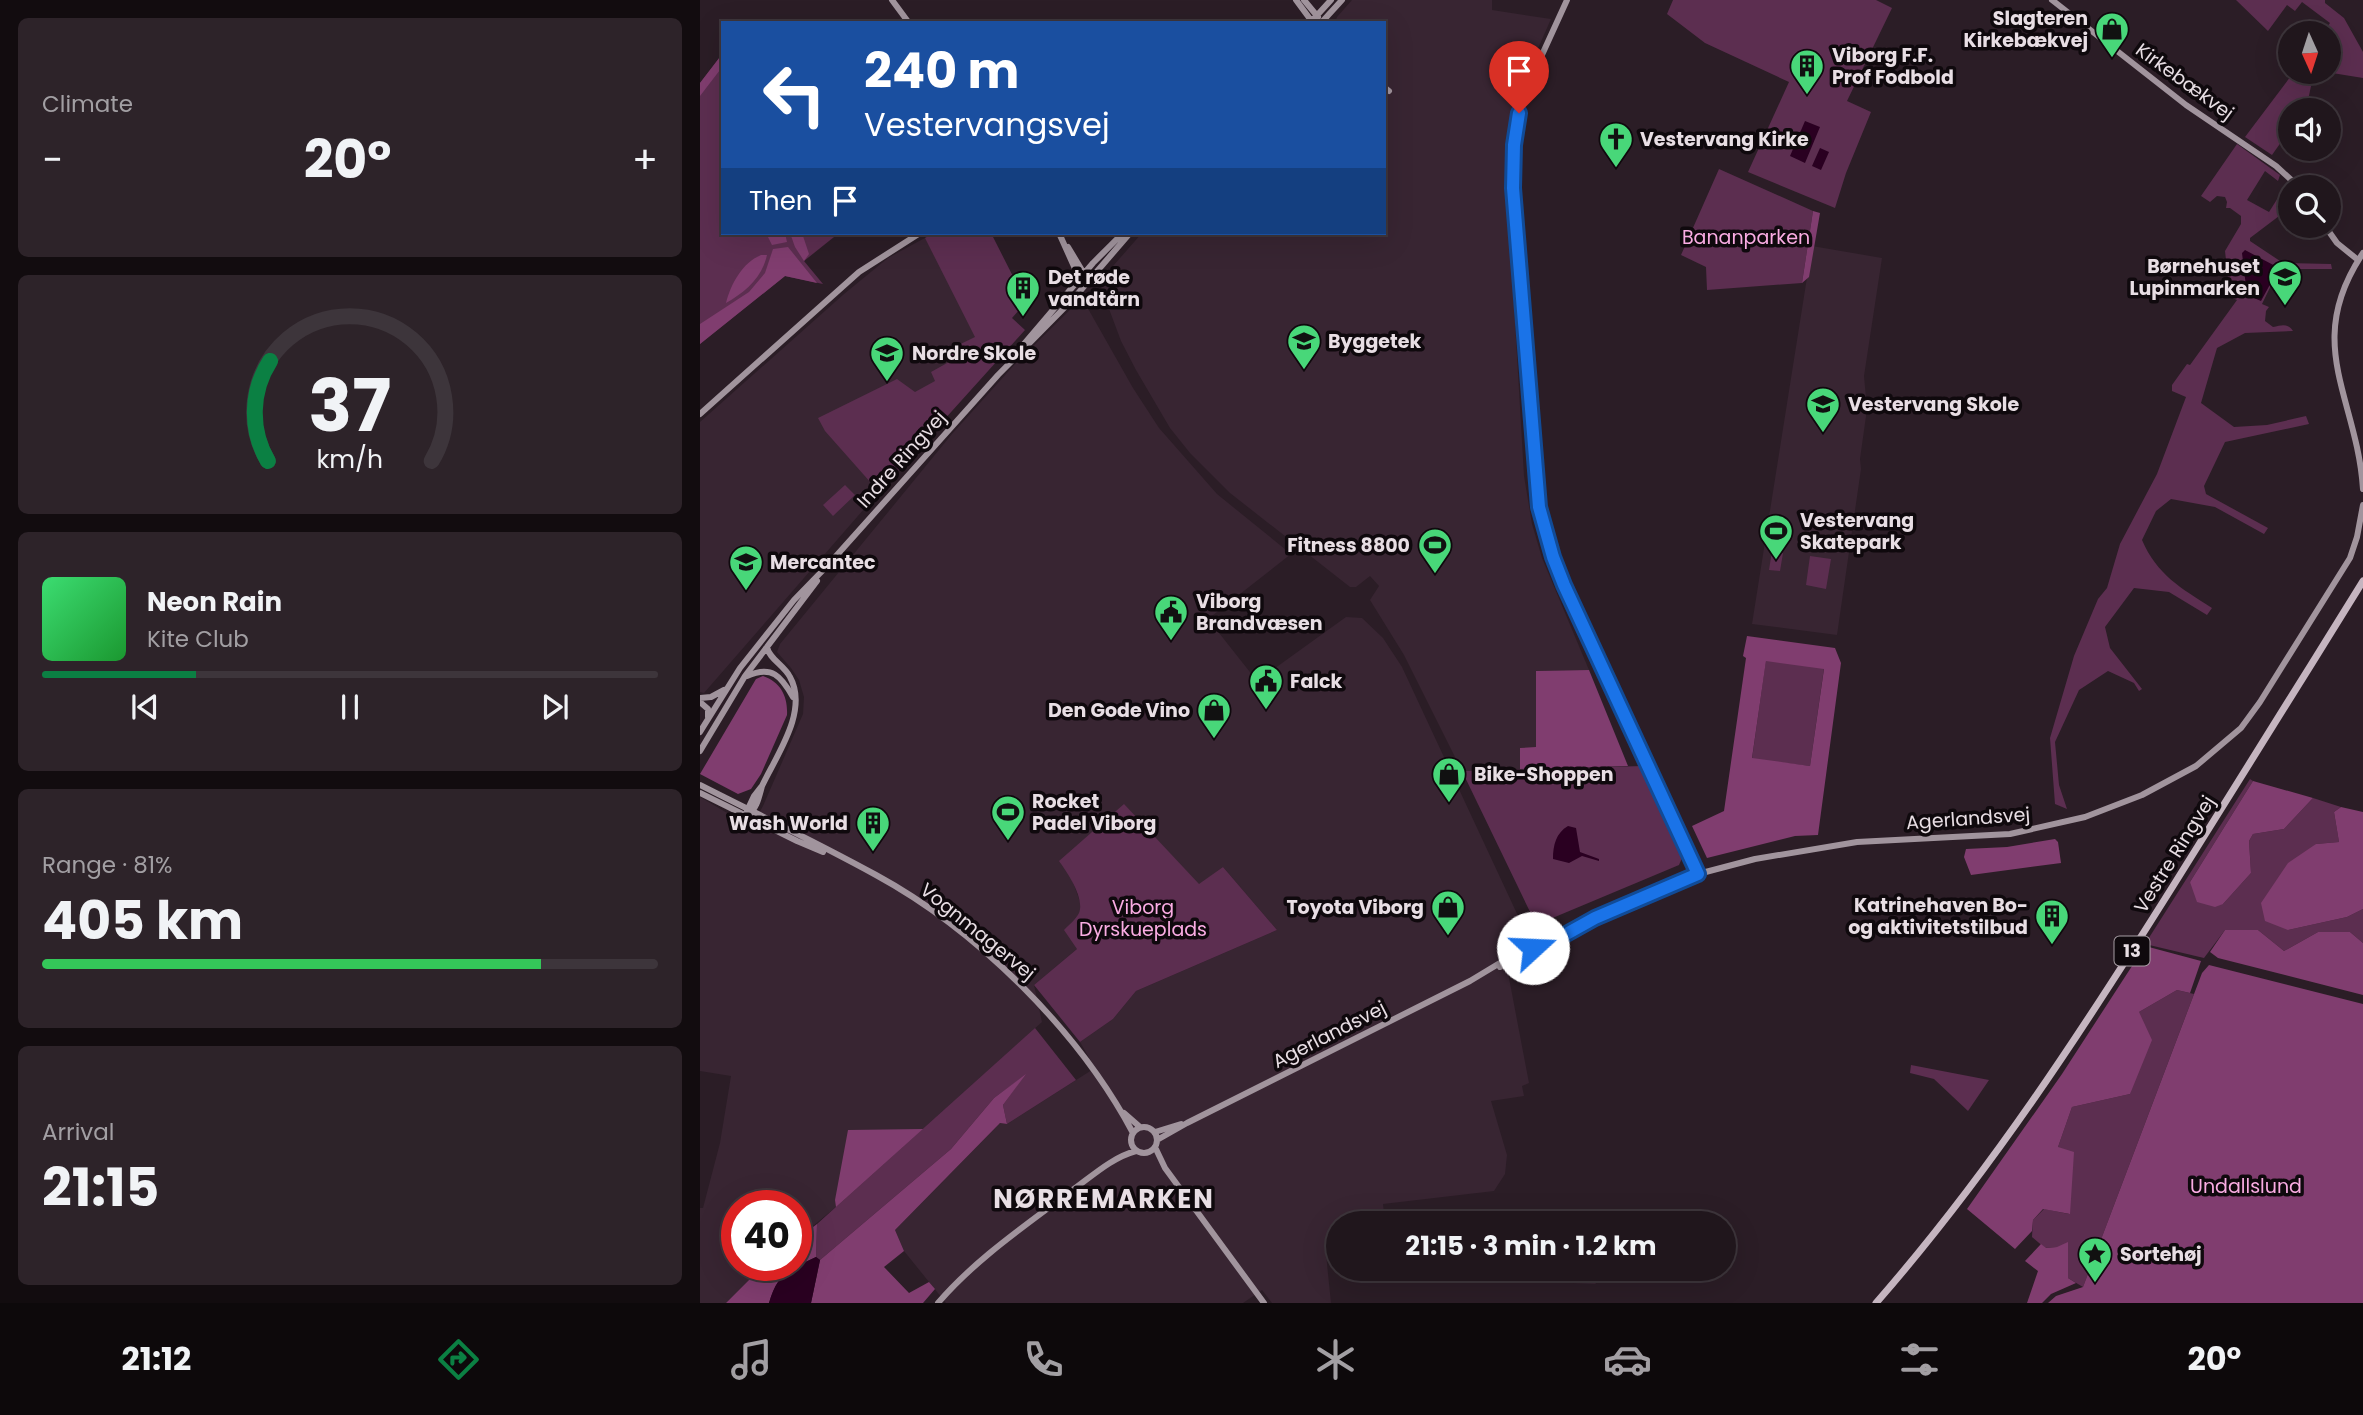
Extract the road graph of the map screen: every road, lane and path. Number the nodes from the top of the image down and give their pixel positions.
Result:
1 (892, 0) edge
2 (1296, 0) edge
3 (1304, 0) edge
4 (1331, 0) edge
5 (1342, 0) edge
6 (1567, 0) edge
7 (2052, 0) edge
8 (908, 21) edge
9 (1313, 21) edge
10 (1323, 21) edge
11 (2286, 175) edge
12 (917, 235) edge
13 (1060, 235) edge
14 (1121, 235) edge
15 (1128, 235) edge
16 (2333, 238) edge
17 (2363, 253) edge
18 (2358, 260) junction
19 (1081, 276) junction
20 (1086, 284) junction
21 (998, 375) junction
22 (700, 414) edge
23 (2360, 449) edge
24 (2363, 489) edge
25 (2363, 505) edge
26 (828, 565) junction
27 (2363, 582) edge
28 (767, 647) junction
29 (745, 676) junction
30 (726, 689) junction
31 (794, 699) junction
32 (700, 700) edge
33 (708, 719) junction
34 (700, 732) edge
35 (700, 751) edge
36 (700, 785) edge
37 (700, 793) edge
38 (749, 812) junction
39 (1698, 874) junction
40 (1595, 918) junction
41 (1545, 938) junction
42 (1532, 943) junction
43 (1548, 945) junction
44 (1536, 951) junction
45 (1485, 973) junction
46 (1122, 1111) junction
47 (1186, 1123) junction
48 (1140, 1127) junction
49 (1155, 1132) junction
50 (1133, 1133) junction
51 (1131, 1143) junction
52 (1156, 1144) junction
53 (1136, 1151) junction
54 (1147, 1153) junction
55 (1116, 1159) junction
56 (1165, 1168) junction
57 (938, 1303) edge
58 (1264, 1303) edge
59 (1876, 1303) edge

1 - 8 street
2 - 9 street
3 - 9 street
4 - 9 street
5 - 10 street
6 - 39 street
7 - 11 street, Kirkebækvej
12 - 22 street
13 - 19 street
14 - 19 street, Indre Ringvej
15 - 20 street, Indre Ringvej
16 - 18 street
17 - 18 street
18 - 23 street
19 - 20 street
19 - 21 street, Indre Ringvej
20 - 21 street, Indre Ringvej
21 - 26 street, Indre Ringvej
23 - 24 street
25 - 39 street, Agerlandsvej
26 - 28 street, Indre Ringvej
26 - 30 street, Indre Ringvej
27 - 59 main road, Vestre Ringvej / 13
28 - 29 street, Indre Ringvej
28 - 31 street
29 - 31 street
29 - 35 street, Indre Ringvej
30 - 32 street
30 - 33 street, Indre Ringvej
31 - 38 street
32 - 33 street
33 - 34 street, Indre Ringvej
36 - 38 street, Vognmagervej
37 - 38 street, Vognmagervej
38 - 46 street, Vognmagervej
39 - 40 street, Agerlandsvej
40 - 41 street, Agerlandsvej
40 - 43 street, Agerlandsvej
41 - 42 street
41 - 43 street
42 - 44 street
42 - 45 street, Agerlandsvej
43 - 44 street
44 - 45 street, Agerlandsvej
45 - 47 street, Agerlandsvej
46 - 48 street, Vognmagervej
46 - 50 street, Vognmagervej
47 - 49 street, Agerlandsvej
47 - 52 street, Agerlandsvej
48 - 49 street
48 - 50 street
49 - 52 street
50 - 51 street
51 - 53 street
51 - 55 street
52 - 54 street
52 - 56 street
53 - 54 street
53 - 55 street
54 - 56 street
55 - 57 street
56 - 58 street

